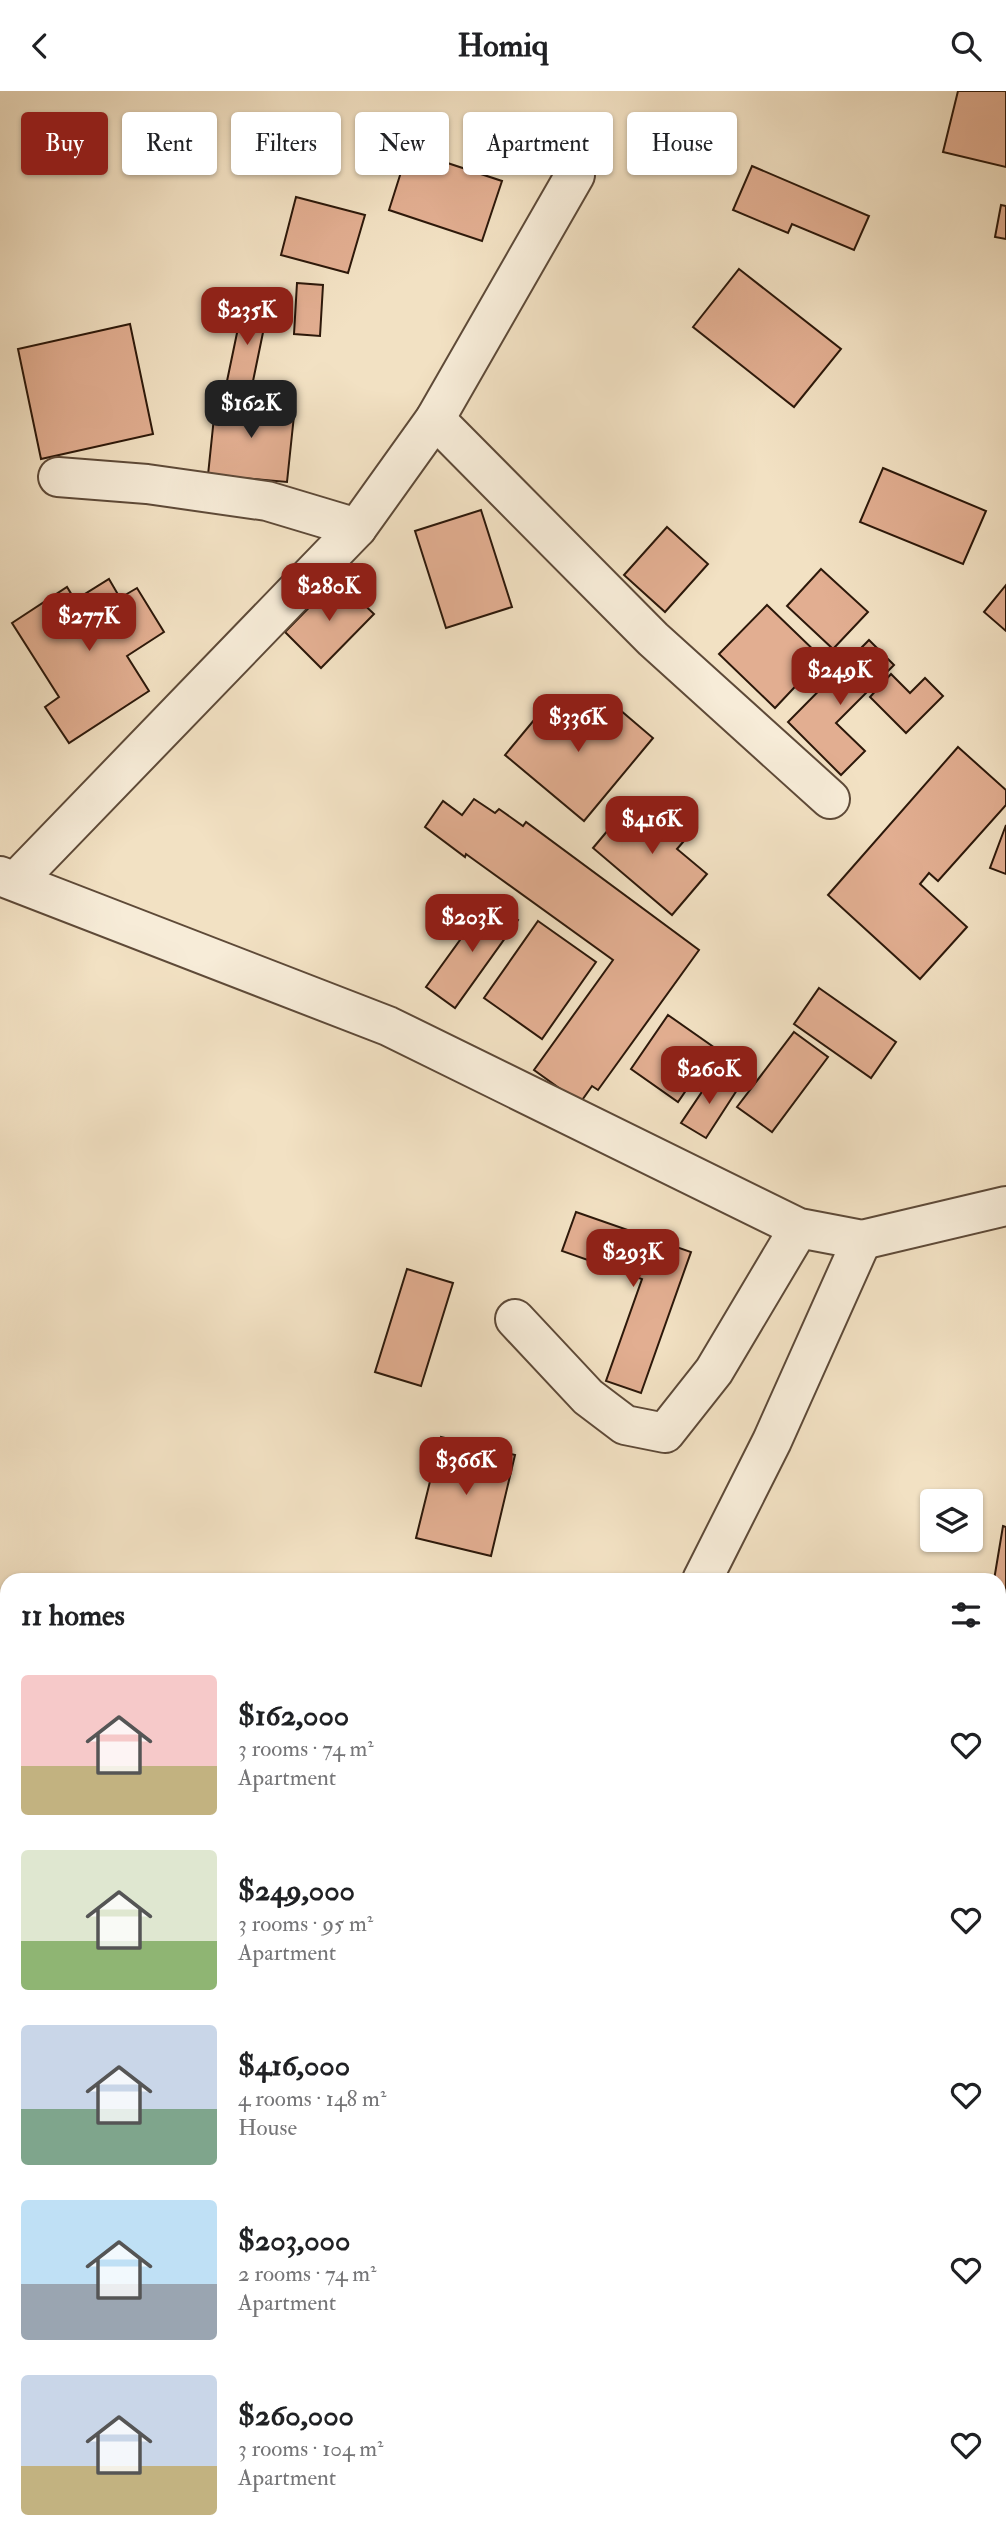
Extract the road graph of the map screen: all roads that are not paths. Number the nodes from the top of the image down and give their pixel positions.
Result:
1 (575, 175) dead end
2 (435, 419) junction
3 (58, 477) dead end
4 (358, 528) junction
5 (830, 799) dead end
6 (8, 878) edge
7 (1006, 1206) edge
8 (799, 1228) junction
9 (862, 1240) junction
10 (515, 1319) dead end
11 (706, 1573) edge

1 - 2 street
2 - 4 street
2 - 5 street
3 - 4 street
4 - 6 street
6 - 8 street
7 - 9 street
8 - 9 street
8 - 10 street
9 - 11 street

